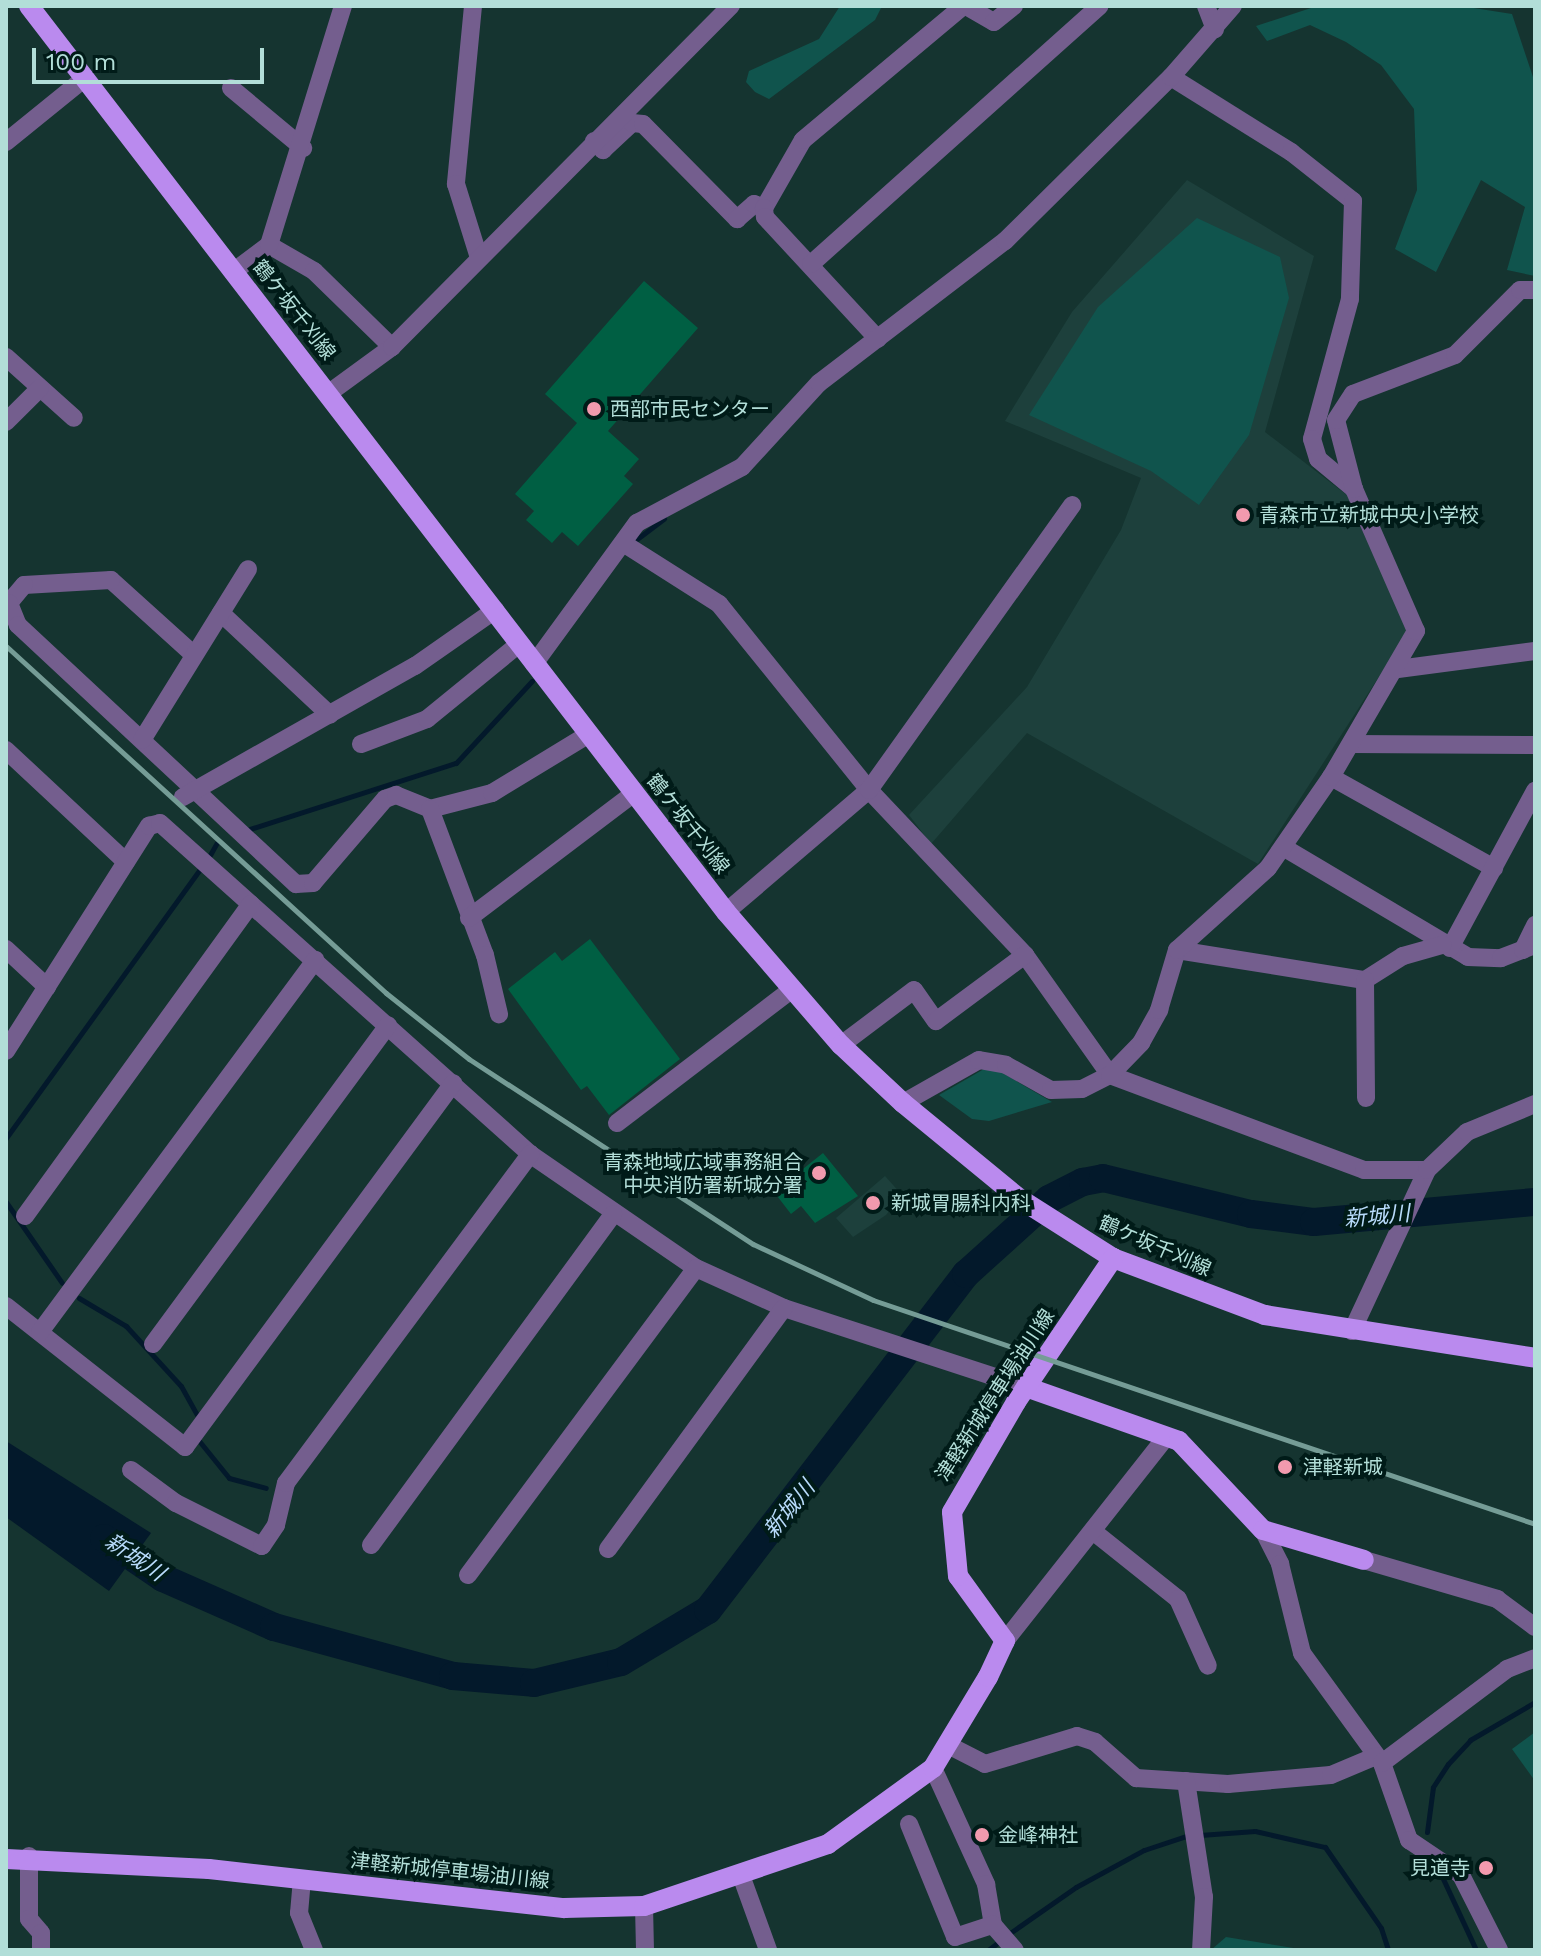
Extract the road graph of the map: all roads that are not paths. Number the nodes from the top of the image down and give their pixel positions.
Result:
1 (29, 6) edge
2 (343, 6) edge
3 (473, 6) edge
4 (731, 6) edge
5 (964, 6) edge
6 (1014, 6) edge
7 (1100, 6) edge
8 (1206, 6) edge
9 (1233, 6) edge
10 (1215, 29) junction
11 (1171, 77) junction
12 (85, 78) junction
13 (231, 88) dead end
14 (594, 141) junction
15 (6, 142) edge
16 (303, 148) junction
17 (764, 208) junction
18 (269, 245) junction
19 (479, 258) junction
20 (811, 264) junction
21 (233, 272) junction
22 (1535, 290) edge
23 (878, 339) junction
24 (392, 347) junction
25 (6, 357) edge
26 (40, 388) junction
27 (329, 393) junction
28 (74, 418) dead end
29 (6, 422) edge
30 (1354, 489) junction
31 (1072, 505) dead end
32 (623, 543) junction
33 (248, 569) dead end
34 (495, 610) junction
35 (221, 613) junction
36 (519, 644) junction
37 (1535, 651) edge
38 (194, 655) junction
39 (534, 664) junction
40 (1398, 669) junction
41 (330, 715) junction
42 (589, 734) junction
43 (142, 740) junction
44 (361, 744) dead end
45 (1351, 744) junction
46 (1535, 745) edge
47 (6, 750) edge
48 (1331, 777) junction
49 (869, 790) junction
50 (1535, 791) edge
51 (634, 793) junction
52 (184, 797) junction
53 (430, 809) junction
54 (160, 823) junction
55 (1283, 847) junction
56 (126, 862) junction
57 (1494, 868) junction
58 (251, 904) junction
59 (726, 912) junction
60 (469, 918) junction
61 (1535, 925) edge
62 (1446, 946) junction
63 (1529, 948) edge
64 (6, 949) edge
65 (1177, 950) junction
66 (1025, 955) junction
67 (315, 960) junction
68 (1365, 980) junction
69 (47, 987) junction
70 (791, 990) junction
71 (499, 1014) dead end
72 (388, 1025) junction
73 (841, 1045) junction
74 (6, 1051) edge
75 (1110, 1075) junction
76 (453, 1083) junction
77 (1366, 1098) dead end
78 (903, 1103) junction
79 (1535, 1104) edge
80 (617, 1123) dead end
81 (530, 1154) junction
82 (1424, 1174) junction
83 (613, 1214) junction
84 (25, 1216) dead end
85 (1113, 1258) junction
86 (696, 1268) junction
87 (6, 1306) edge
88 (784, 1308) junction
89 (1352, 1331) junction
90 (40, 1332) junction
91 (153, 1344) dead end
92 (1535, 1358) edge
93 (1026, 1387) junction
94 (1167, 1436) junction
95 (131, 1470) dead end
96 (1263, 1530) junction
97 (1094, 1532) junction
98 (371, 1545) dead end
99 (608, 1549) dead end
100 (1364, 1560) joint
101 (468, 1575) dead end
102 (1535, 1627) edge
103 (1005, 1641) junction
104 (1535, 1658) edge
105 (1208, 1666) dead end
106 (950, 1746) junction
107 (1379, 1760) junction
108 (933, 1768) junction
109 (1186, 1781) junction
110 (909, 1824) dead end
111 (29, 1856) junction
112 (6, 1859) edge
113 (742, 1878) junction
114 (302, 1879) junction
115 (644, 1906) junction
116 (993, 1925) junction
117 (41, 1950) edge
118 (314, 1950) edge
119 (645, 1950) edge
120 (768, 1950) edge
121 (1015, 1950) edge
122 (1201, 1950) edge
123 (1499, 1950) edge

1 - 12 main road, 鶴ケ坂千刈線
2 - 16 street
3 - 19 street
4 - 14 street
5 - 6 street
5 - 17 street
7 - 20 street
8 - 10 street
9 - 10 street
10 - 11 street
11 - 23 street
11 - 30 street
12 - 15 street
12 - 21 main road, 鶴ケ坂千刈線
13 - 16 street
14 - 17 street
14 - 19 street
16 - 18 street
17 - 20 street
18 - 21 street
18 - 24 street
19 - 24 street
20 - 23 street
21 - 27 main road, 鶴ケ坂千刈線
22 - 30 street
23 - 32 street
24 - 27 street
25 - 26 street
26 - 28 street
26 - 29 street
27 - 34 main road, 鶴ケ坂千刈線
30 - 40 street
31 - 49 street
32 - 39 street
32 - 49 street
33 - 35 street
34 - 36 main road, 鶴ケ坂千刈線
34 - 41 street
35 - 38 street
35 - 41 street
36 - 39 main road, 鶴ケ坂千刈線
36 - 44 street
37 - 40 street
38 - 43 street
38 - 43 street
39 - 42 main road, 鶴ケ坂千刈線
40 - 45 street
41 - 52 street
42 - 51 main road, 鶴ケ坂千刈線
42 - 53 street
43 - 52 street
45 - 46 street
45 - 48 street
47 - 56 street
48 - 55 street
48 - 57 street
49 - 59 street
49 - 66 street
50 - 57 street
51 - 59 main road, 鶴ケ坂千刈線
51 - 60 street
52 - 53 street
52 - 54 street
53 - 60 street
54 - 56 street
54 - 58 street
55 - 62 street
55 - 65 street
56 - 69 street
57 - 62 street
58 - 67 street
58 - 84 street
59 - 70 main road, 鶴ケ坂千刈線
60 - 71 street
61 - 63 street
62 - 63 street
62 - 68 street
64 - 69 street
65 - 68 street
65 - 75 street
66 - 73 street
66 - 75 street
67 - 72 street
67 - 90 street
68 - 77 street
69 - 74 street
70 - 73 main road, 鶴ケ坂千刈線
70 - 80 street
72 - 76 street
72 - 91 street
73 - 78 main road, 鶴ケ坂千刈線
75 - 78 street
75 - 82 street
76 - 81 street
76 - 90 street
78 - 85 main road, 鶴ケ坂千刈線
79 - 82 street
81 - 83 street
81 - 95 street
82 - 89 street
83 - 86 street
83 - 98 street
85 - 89 main road, 鶴ケ坂千刈線
85 - 93 main road, 津軽新城停車場油川線
86 - 88 street
86 - 101 street
87 - 90 street
88 - 93 street
88 - 99 street
89 - 92 main road, 鶴ケ坂千刈線
93 - 94 main road
93 - 103 main road, 津軽新城停車場油川線
94 - 96 main road
94 - 97 street
96 - 100 main road
96 - 107 street
97 - 103 street
97 - 105 street
100 - 102 street
103 - 106 main road, 津軽新城停車場油川線
104 - 107 street
106 - 108 main road, 津軽新城停車場油川線
106 - 109 street
107 - 109 street
107 - 123 street
108 - 113 main road, 津軽新城停車場油川線
108 - 116 street
109 - 122 street
110 - 116 street
111 - 112 main road, 津軽新城停車場油川線
111 - 114 main road, 津軽新城停車場油川線
111 - 117 street
113 - 115 main road, 津軽新城停車場油川線
113 - 120 street
114 - 115 main road, 津軽新城停車場油川線
114 - 118 street
115 - 119 street
116 - 121 street

